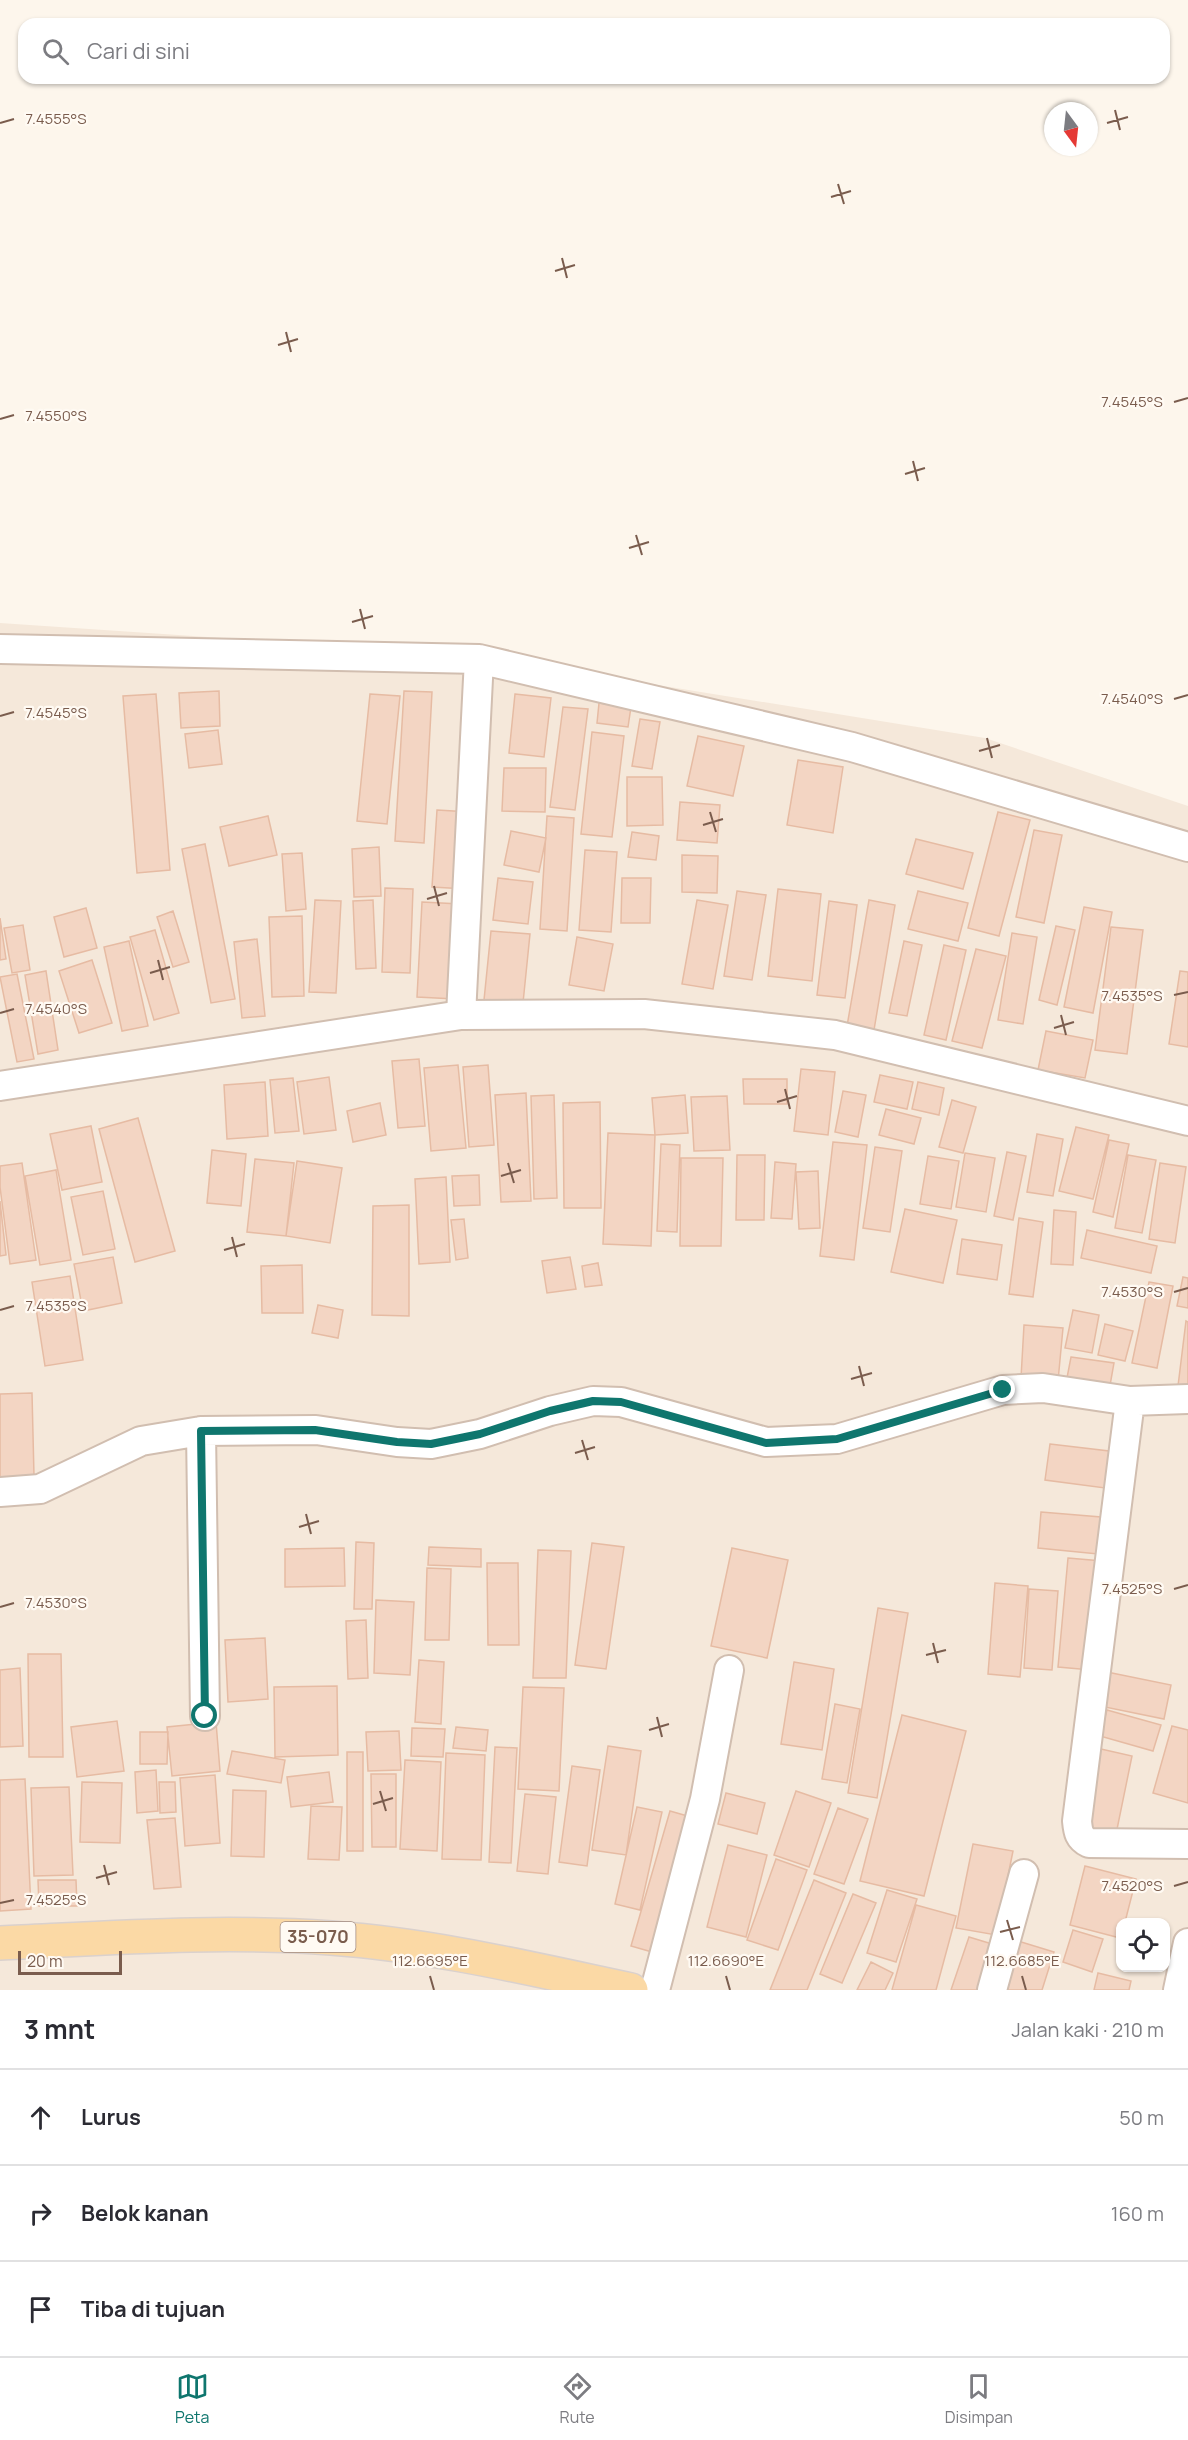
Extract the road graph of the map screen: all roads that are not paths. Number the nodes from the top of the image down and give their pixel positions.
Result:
1 (0, 648) edge
2 (479, 659) junction
3 (1188, 847) edge
4 (462, 1015) junction
5 (0, 1086) edge
6 (1188, 1120) edge
7 (1188, 1400) edge
8 (1128, 1411) junction
9 (201, 1431) junction
10 (0, 1492) edge
11 (729, 1670) dead end
12 (205, 1716) dead end
13 (1188, 1844) edge
14 (1024, 1874) dead end
15 (0, 1943) edge
16 (1188, 1943) edge
17 (631, 1990) edge
18 (655, 1990) edge
19 (992, 1990) edge
20 (1178, 1990) edge

1 - 2 street
2 - 3 street
2 - 4 street
4 - 5 street
4 - 6 street
7 - 8 street
8 - 9 street
8 - 13 street
9 - 10 street
9 - 12 street
11 - 18 street
14 - 19 street
15 - 17 main road, 35-070
16 - 20 street

